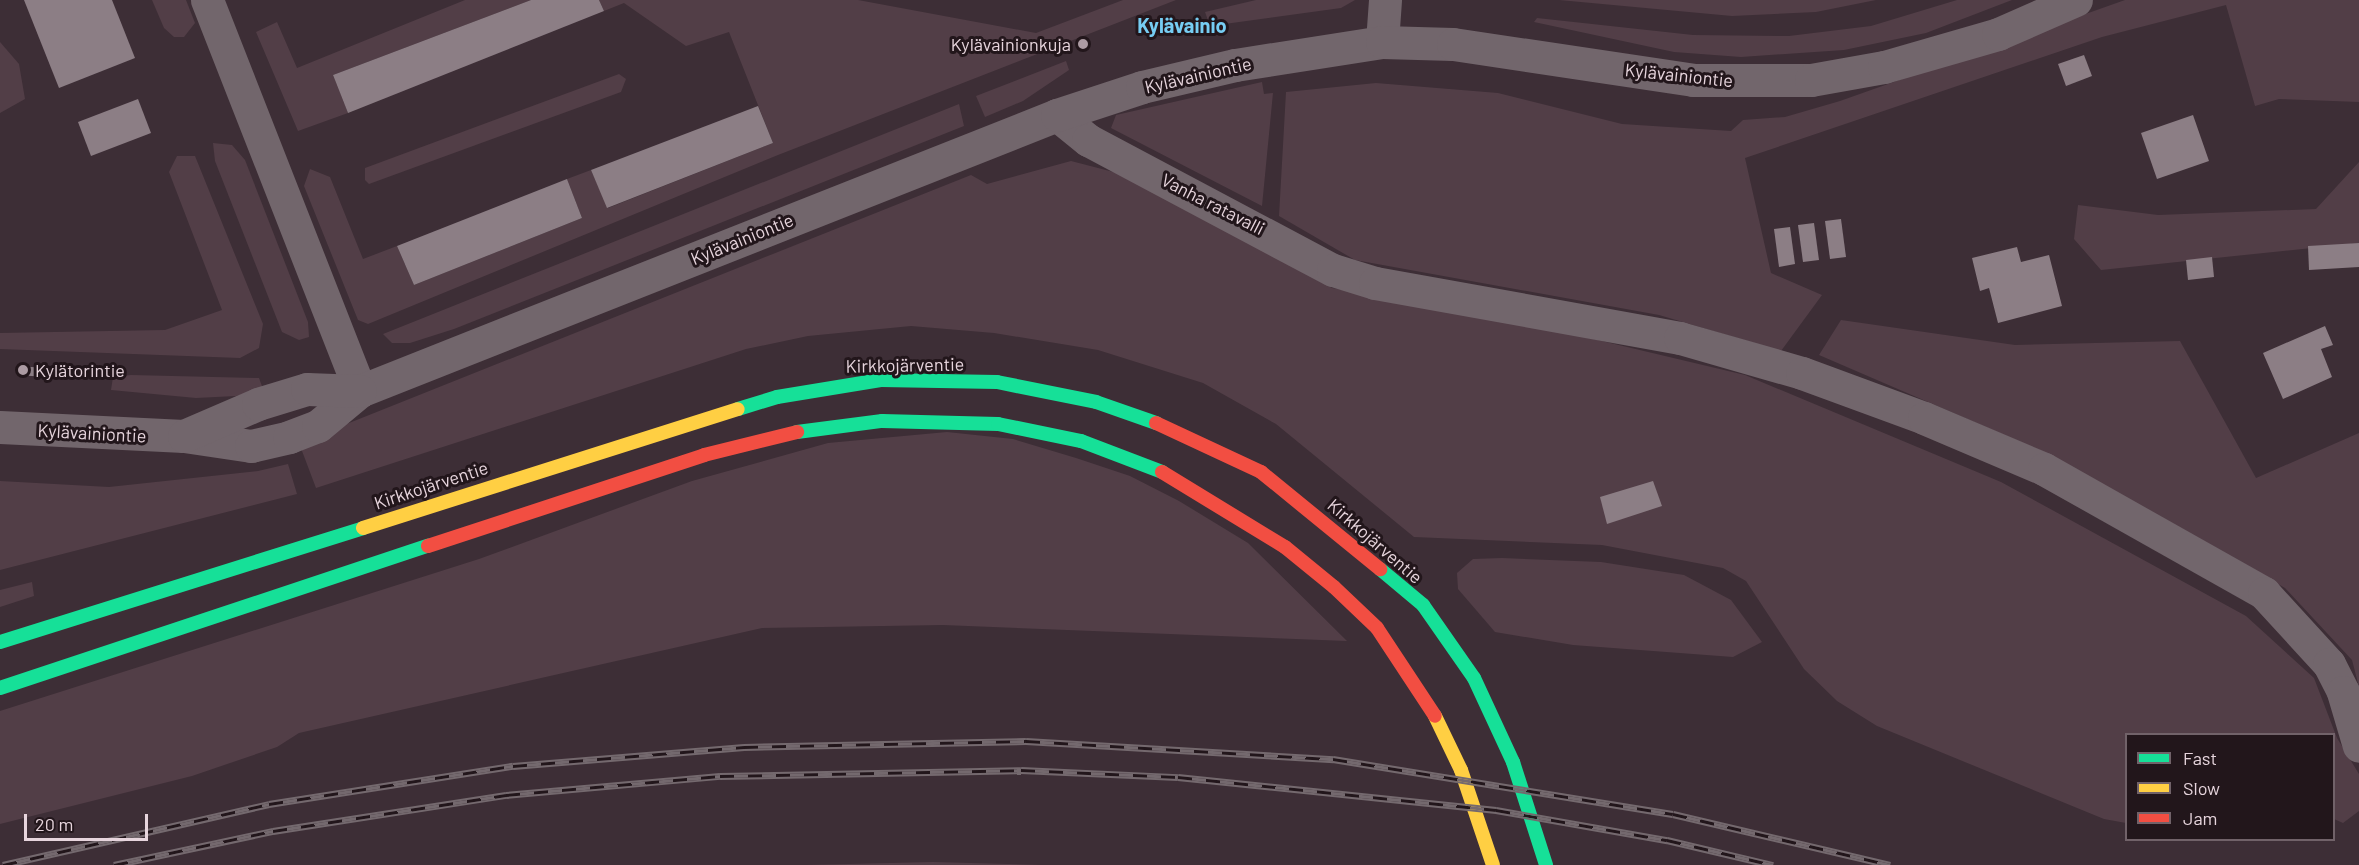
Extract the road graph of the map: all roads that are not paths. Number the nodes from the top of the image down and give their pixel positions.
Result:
1 (207, 0) edge
2 (1384, 0) edge
3 (2076, 0) edge
4 (1382, 42) junction
5 (1057, 115) junction
6 (360, 391) junction
7 (0, 427) edge
8 (0, 642) edge
9 (0, 688) edge
10 (2359, 746) edge
11 (1493, 865) edge
12 (1546, 865) edge

1 - 6 street
2 - 4 street
3 - 4 street, Kylävainiontie
4 - 5 street, Kylävainiontie
5 - 6 street, Kylävainiontie
5 - 10 street, Vanha ratavalli
6 - 7 street, Kylävainiontie
8 - 12 main road, Kirkkojärventie
9 - 11 main road

